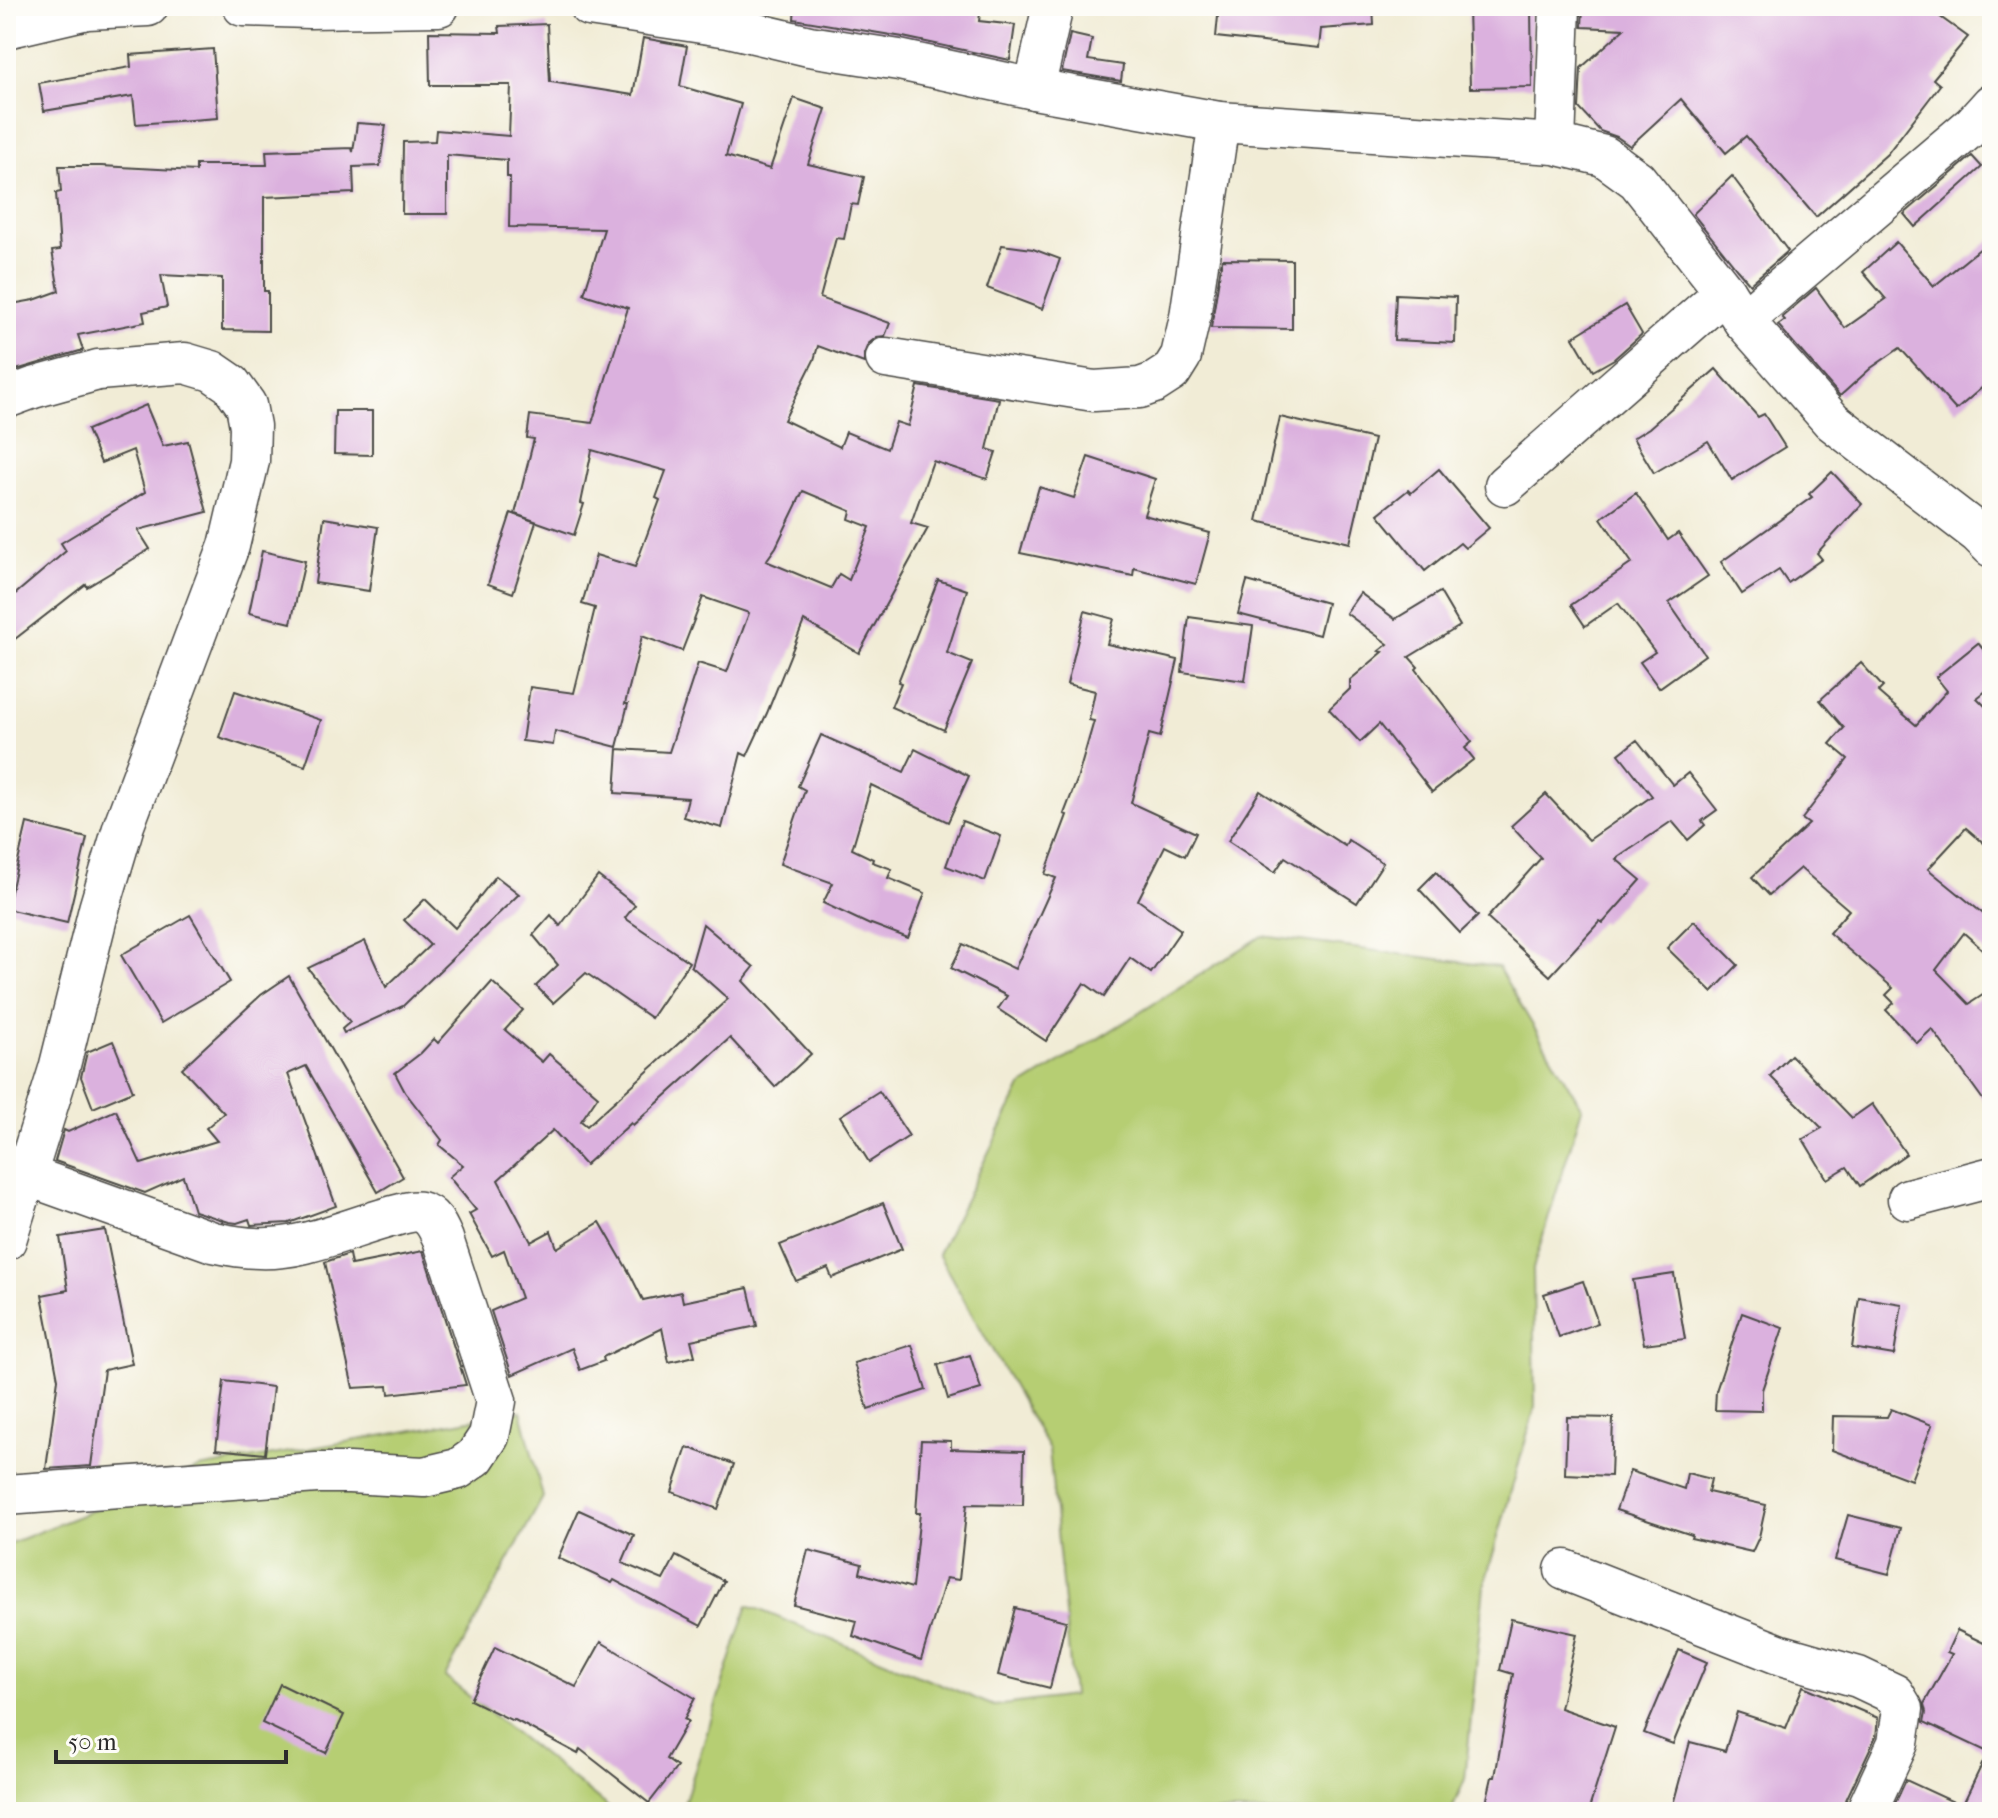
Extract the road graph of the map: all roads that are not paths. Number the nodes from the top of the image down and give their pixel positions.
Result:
1 (148, 6) edge
2 (243, 6) edge
3 (439, 6) edge
4 (589, 6) edge
5 (1053, 6) edge
6 (1560, 6) edge
7 (87, 8) edge
8 (6, 28) edge
9 (1034, 89) junction
10 (1992, 104) edge
11 (1219, 122) junction
12 (1555, 144) junction
13 (1734, 306) junction
14 (886, 358) dead end
15 (6, 398) edge
16 (1505, 485) dead end
17 (1988, 534) edge
18 (26, 1175) junction
19 (1992, 1177) edge
20 (1908, 1199) dead end
21 (6, 1240) edge
22 (6, 1495) edge
23 (1565, 1570) dead end
24 (1866, 1812) edge

1 - 7 street
2 - 3 street
4 - 9 street
5 - 9 street
6 - 12 street
7 - 8 street
9 - 11 street
10 - 13 street
11 - 12 street
11 - 14 street
12 - 13 street
13 - 16 street
13 - 17 street
15 - 18 street
18 - 21 street
18 - 22 street
19 - 20 street
23 - 24 street

